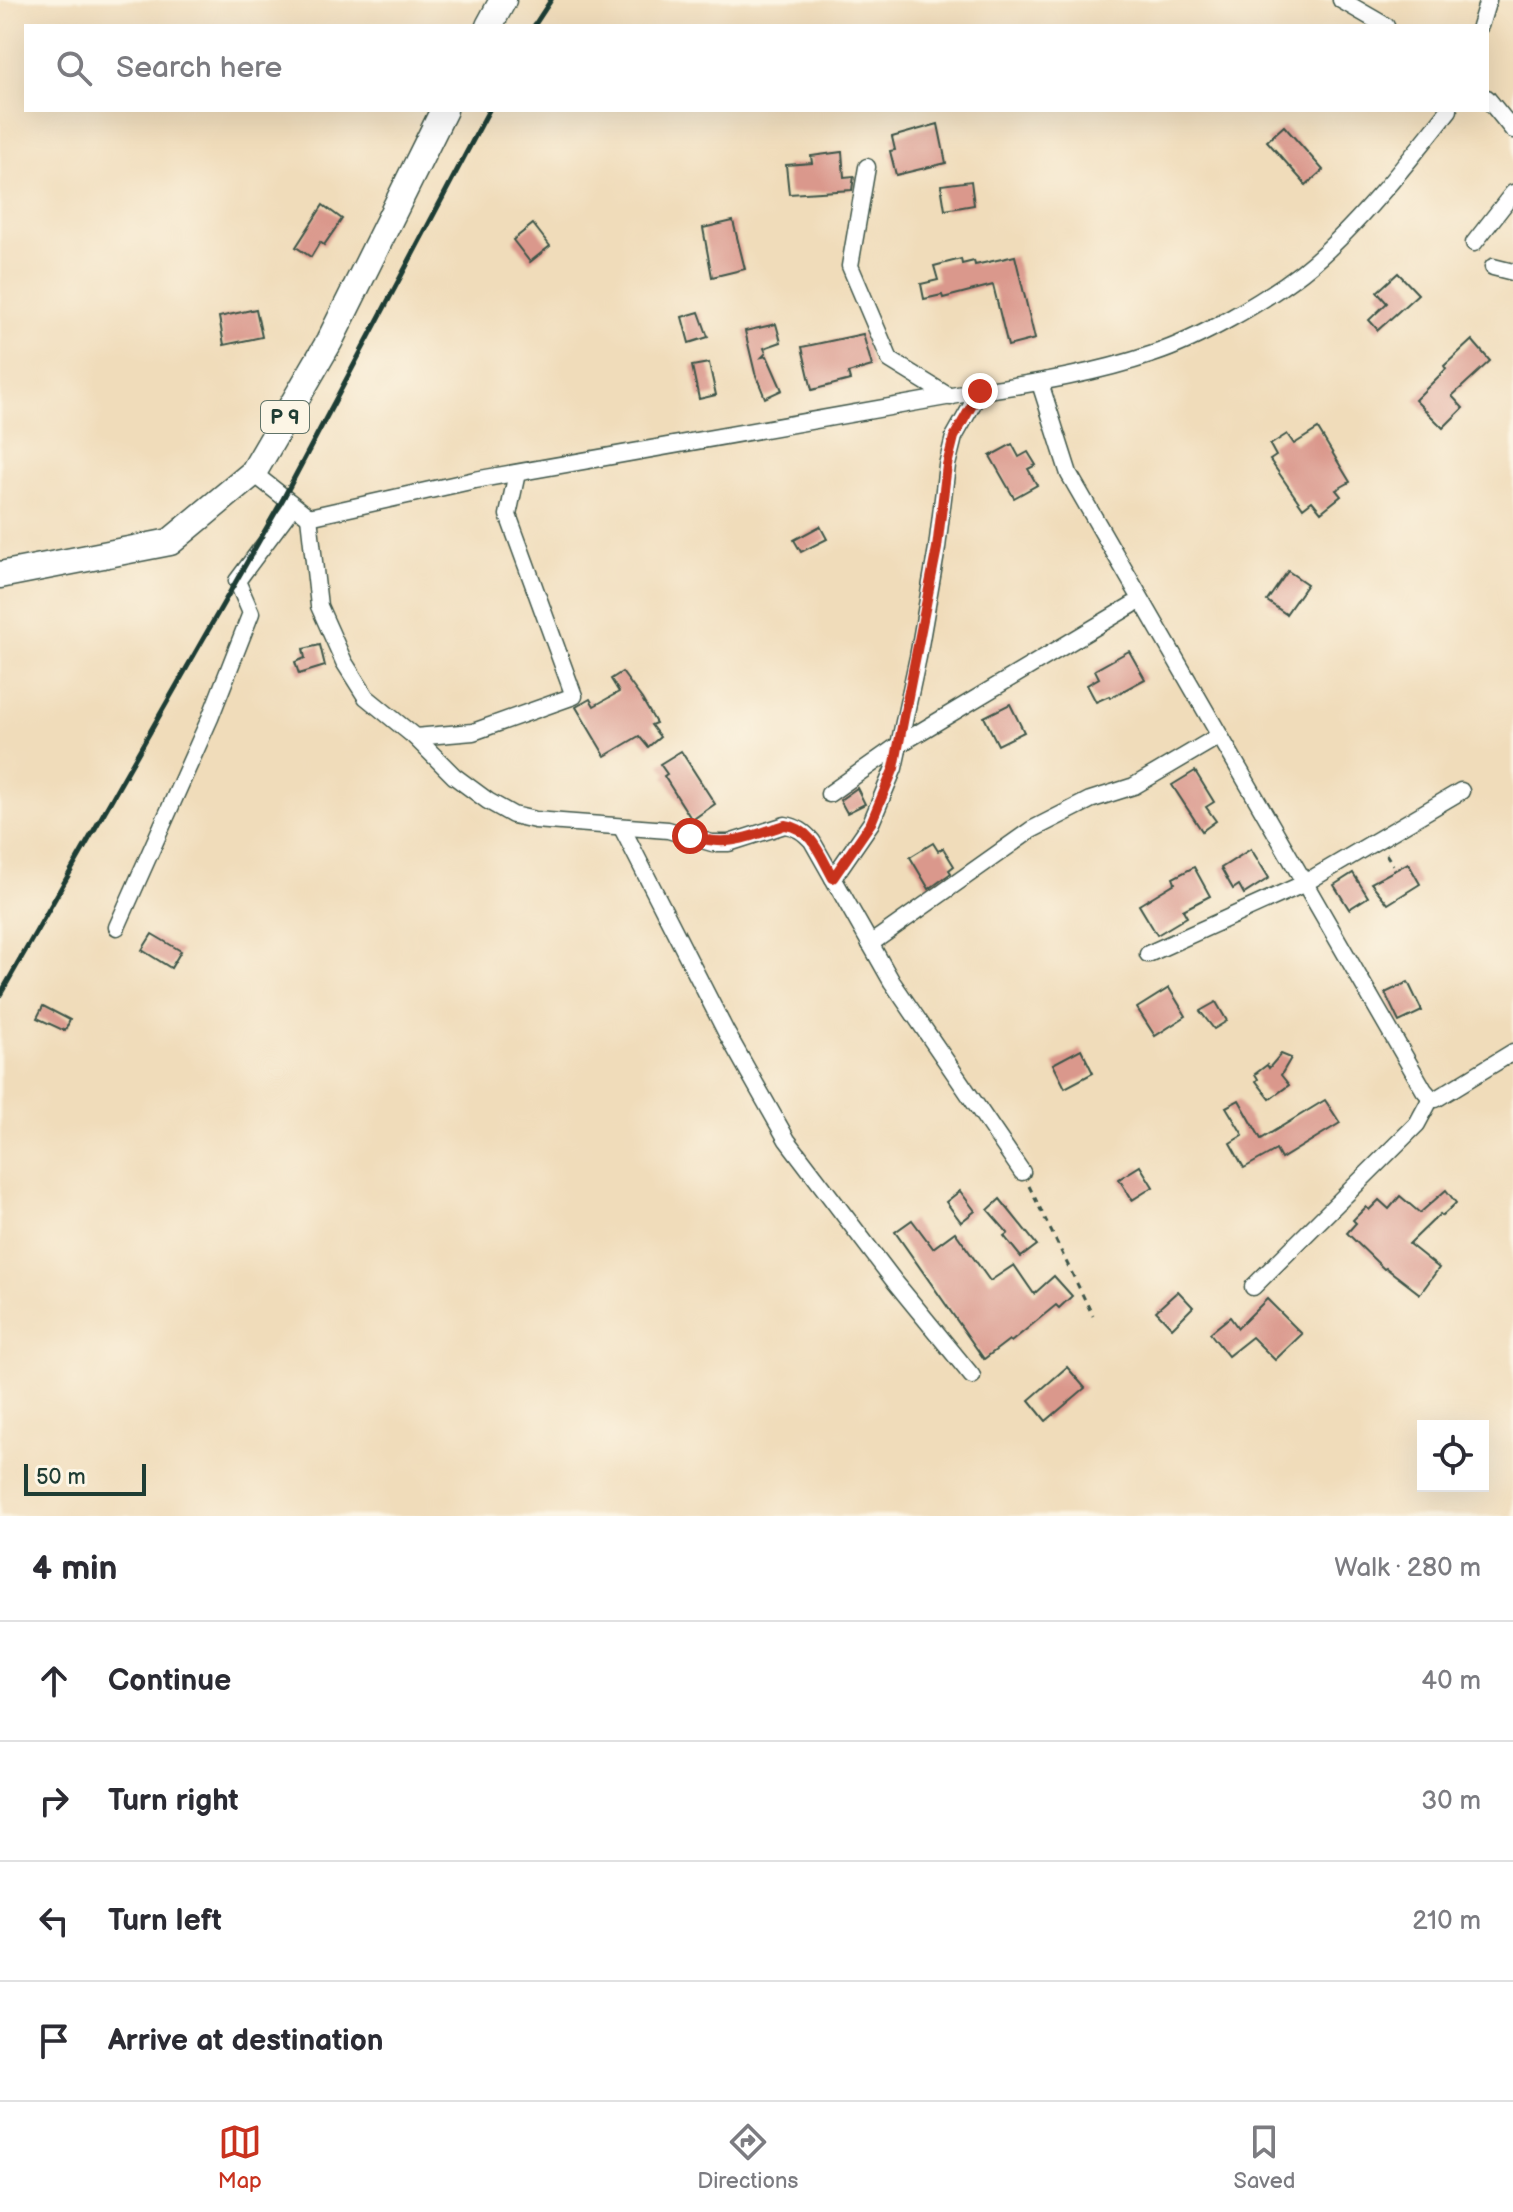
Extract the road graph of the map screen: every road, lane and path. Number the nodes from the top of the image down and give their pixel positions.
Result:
1 (503, 0) edge
2 (1341, 0) edge
3 (1488, 0) edge
4 (490, 24) edge
5 (1383, 24) edge
6 (1481, 24) edge
7 (1489, 100) edge
8 (443, 112) edge
9 (1447, 112) edge
10 (1513, 130) edge
11 (867, 167) dead end
12 (1513, 193) edge
13 (1474, 243) dead end
14 (1493, 267) dead end
15 (1513, 272) edge
16 (1040, 383) junction
17 (980, 391) junction
18 (950, 397) junction
19 (253, 473) junction
20 (517, 473) junction
21 (293, 506) junction
22 (309, 517) junction
23 (0, 575) edge
24 (1132, 605) dead end
25 (1219, 736) junction
26 (415, 737) junction
27 (900, 744) junction
28 (1461, 791) dead end
29 (829, 794) dead end
30 (622, 828) junction
31 (833, 878) junction
32 (1303, 884) junction
33 (117, 927) dead end
34 (870, 944) junction
35 (1148, 954) dead end
36 (1513, 1052) edge
37 (1431, 1098) junction
38 (1022, 1172) joint
39 (1253, 1287) dead end
40 (1093, 1316) dead end
41 (972, 1376) dead end

1 - 4 main road
2 - 5 street
3 - 6 street
7 - 10 street
8 - 19 main road, P 9
9 - 16 street
11 - 18 street
12 - 13 street
14 - 15 street
16 - 17 street
16 - 25 street
17 - 18 street
17 - 27 street
18 - 20 street
19 - 21 street
19 - 23 main road, P 9
20 - 22 street
20 - 26 street
21 - 22 street
21 - 33 street
22 - 26 street
24 - 27 street
25 - 32 street
25 - 34 street
26 - 30 street
27 - 29 street
27 - 31 street
28 - 32 street
30 - 31 street
30 - 41 street
31 - 34 street
32 - 35 street
32 - 37 street
34 - 38 street
36 - 37 street
37 - 39 street
38 - 40 path

